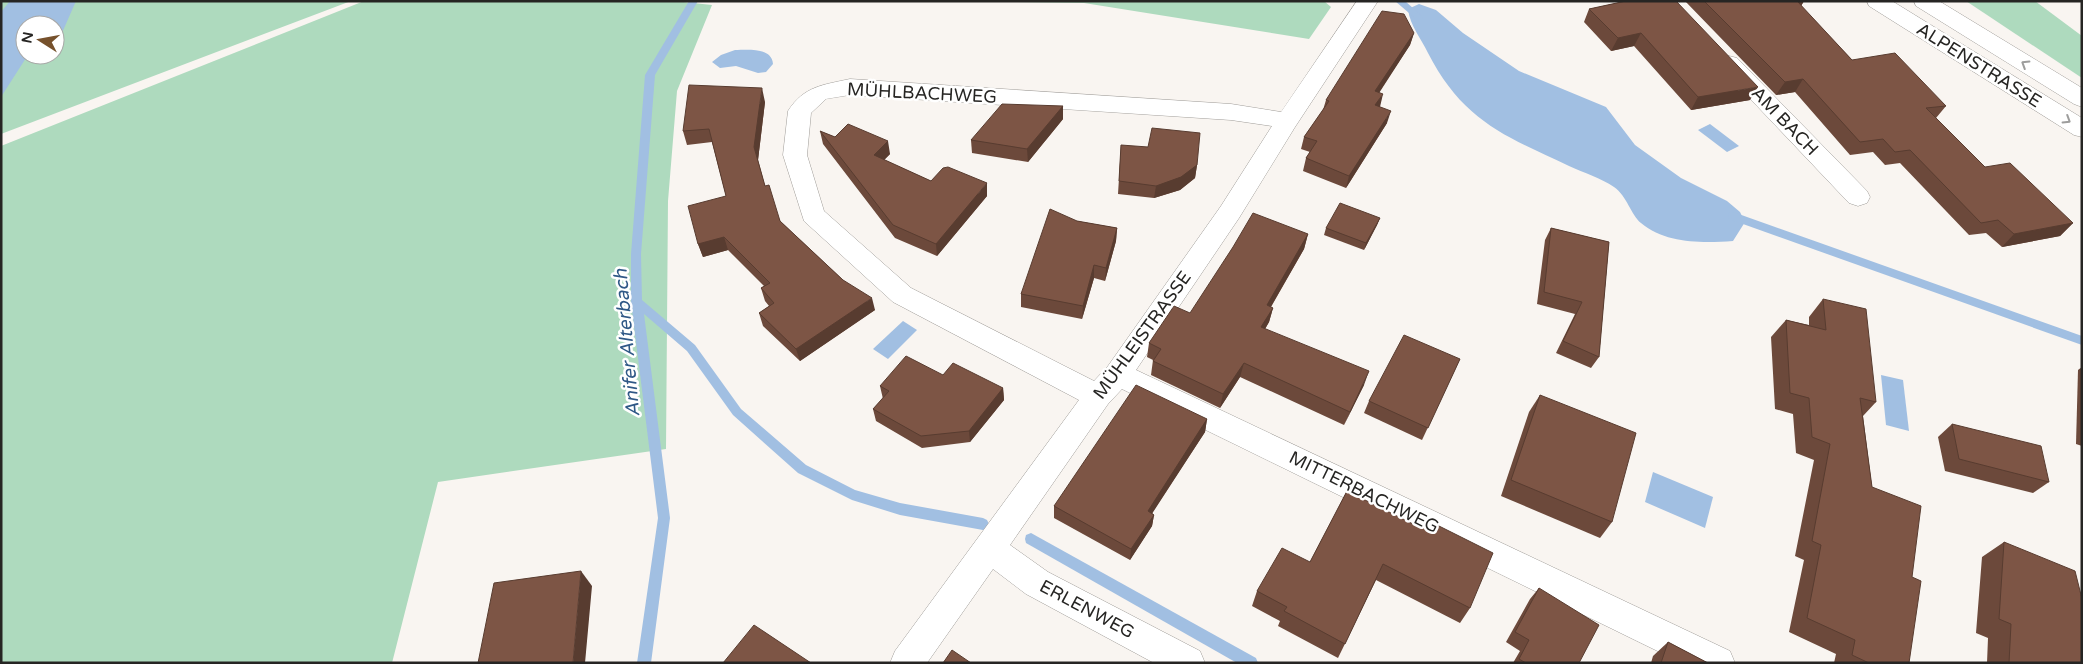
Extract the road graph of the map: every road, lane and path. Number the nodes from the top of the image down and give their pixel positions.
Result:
1 (1368, 1) edge
2 (1877, 1) edge
3 (1924, 1) edge
4 (1717, 50) edge
5 (2082, 99) edge
6 (1287, 121) junction
7 (2082, 129) edge
8 (1858, 197) dead end
9 (1108, 385) junction
10 (989, 548) junction
11 (907, 663) edge
12 (1188, 663) edge
13 (1718, 663) edge

1 - 6 street, MÜHLEISTRASSE
2 -> 7 street, ALPENSTRASSE
5 -> 3 street, ALPENSTRASSE
4 - 8 street, AM BACH
6 - 9 street, MÜHLEISTRASSE
6 - 9 street, MÜHLBACHWEG
9 - 10 street, MÜHLEISTRASSE
9 - 13 street, MITTERBACHWEG
10 - 11 street, MÜHLEISTRASSE
10 - 12 street, ERLENWEG

